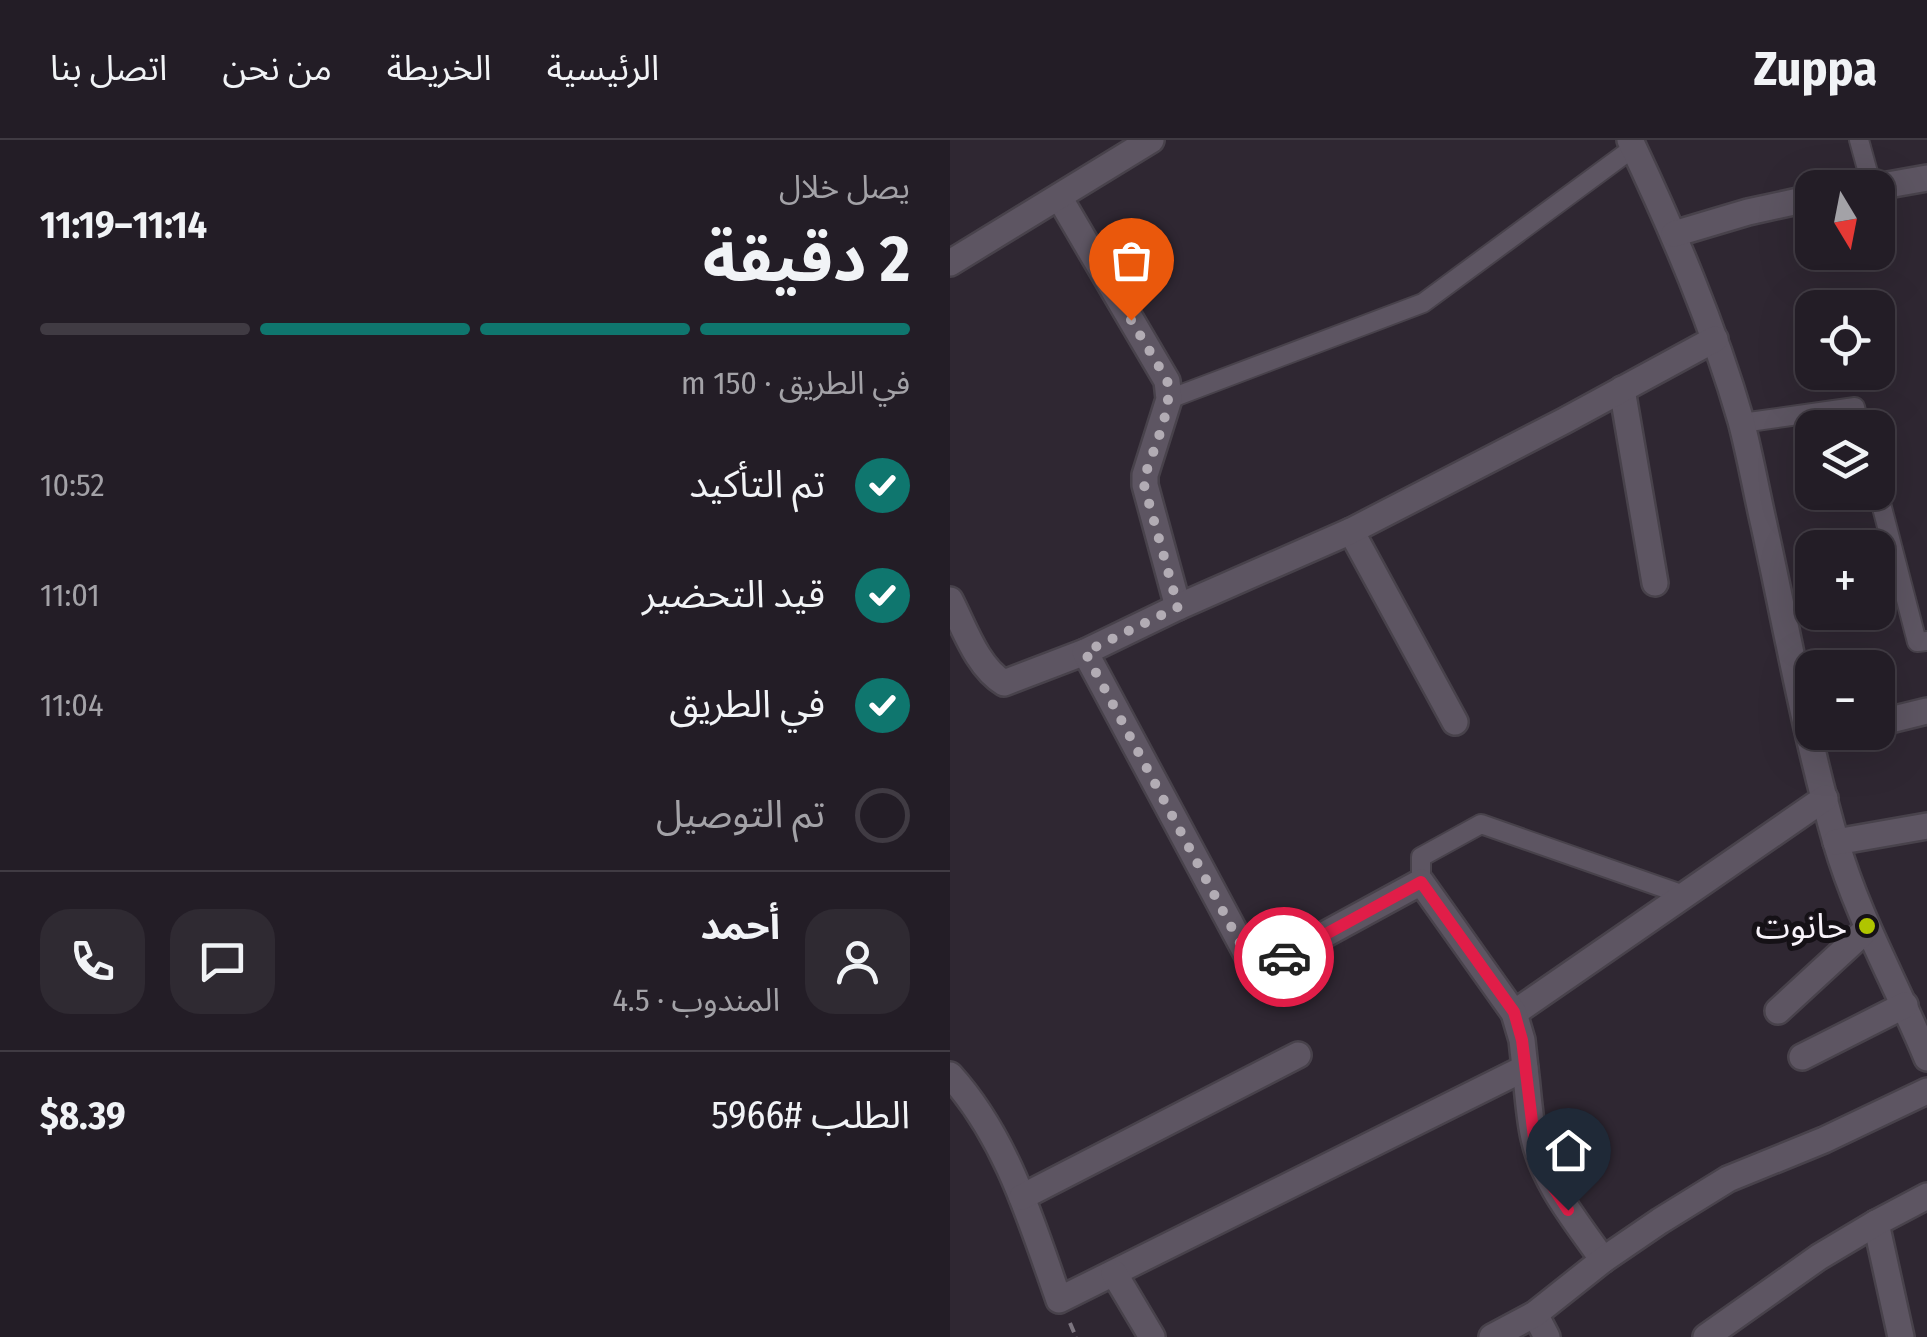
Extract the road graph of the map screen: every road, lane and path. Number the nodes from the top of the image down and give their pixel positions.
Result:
1 (1151, 140) edge
2 (1860, 140) edge
3 (1631, 144) edge
4 (1867, 170) edge
5 (1927, 178) edge
6 (1895, 183) edge
7 (1058, 197) junction
8 (1795, 202) edge
9 (1674, 234) junction
10 (950, 264) edge
11 (1715, 339) junction
12 (1622, 389) junction
13 (1169, 398) junction
14 (1795, 416) edge
15 (1742, 424) junction
16 (1883, 510) edge
17 (1351, 531) junction
18 (1654, 583) dead end
19 (950, 600) edge
20 (1178, 607) junction
21 (1927, 641) edge
22 (1085, 652) junction
23 (1795, 670) edge
24 (1927, 712) edge
25 (1895, 719) edge
26 (1455, 722) dead end
27 (1813, 750) edge
28 (1824, 798) junction
29 (1927, 826) edge
30 (1836, 842) junction
31 (1421, 882) junction
32 (1684, 895) junction
33 (1867, 929) junction
34 (1905, 1005) junction
35 (1778, 1011) dead end
36 (1514, 1012) junction
37 (1298, 1055) dead end
38 (1802, 1057) dead end
39 (1927, 1058) edge
40 (1525, 1068) junction
41 (950, 1075) edge
42 (1927, 1091) edge
43 (1927, 1196) edge
44 (1022, 1197) junction
45 (1876, 1223) junction
46 (1603, 1260) junction
47 (1114, 1274) junction
48 (1535, 1314) junction
49 (1152, 1337) edge
50 (1492, 1337) edge
51 (1548, 1337) edge
52 (1706, 1337) edge
53 (1901, 1337) edge

1 - 7 street
2 - 4 street
3 - 9 street
3 - 13 street
5 - 6 street
7 - 10 street
7 - 13 street
8 - 9 street
9 - 11 street
11 - 12 street
11 - 15 street
12 - 17 street
12 - 18 street
13 - 20 street
14 - 15 street
15 - 23 street
16 - 21 street
17 - 20 street
17 - 26 street
19 - 22 street
20 - 22 street
22 - 31 street
24 - 25 street
27 - 28 street
28 - 30 street
28 - 32 street
29 - 30 street
30 - 33 street
31 - 32 street
31 - 36 street
32 - 36 street
33 - 34 street
33 - 35 street
34 - 38 street
34 - 39 street
36 - 40 street
37 - 44 street
40 - 46 street
40 - 47 street
41 - 44 street
42 - 46 street
43 - 45 street
44 - 47 street
45 - 52 street
45 - 53 street
46 - 48 street
47 - 49 street
48 - 50 street
48 - 51 street

